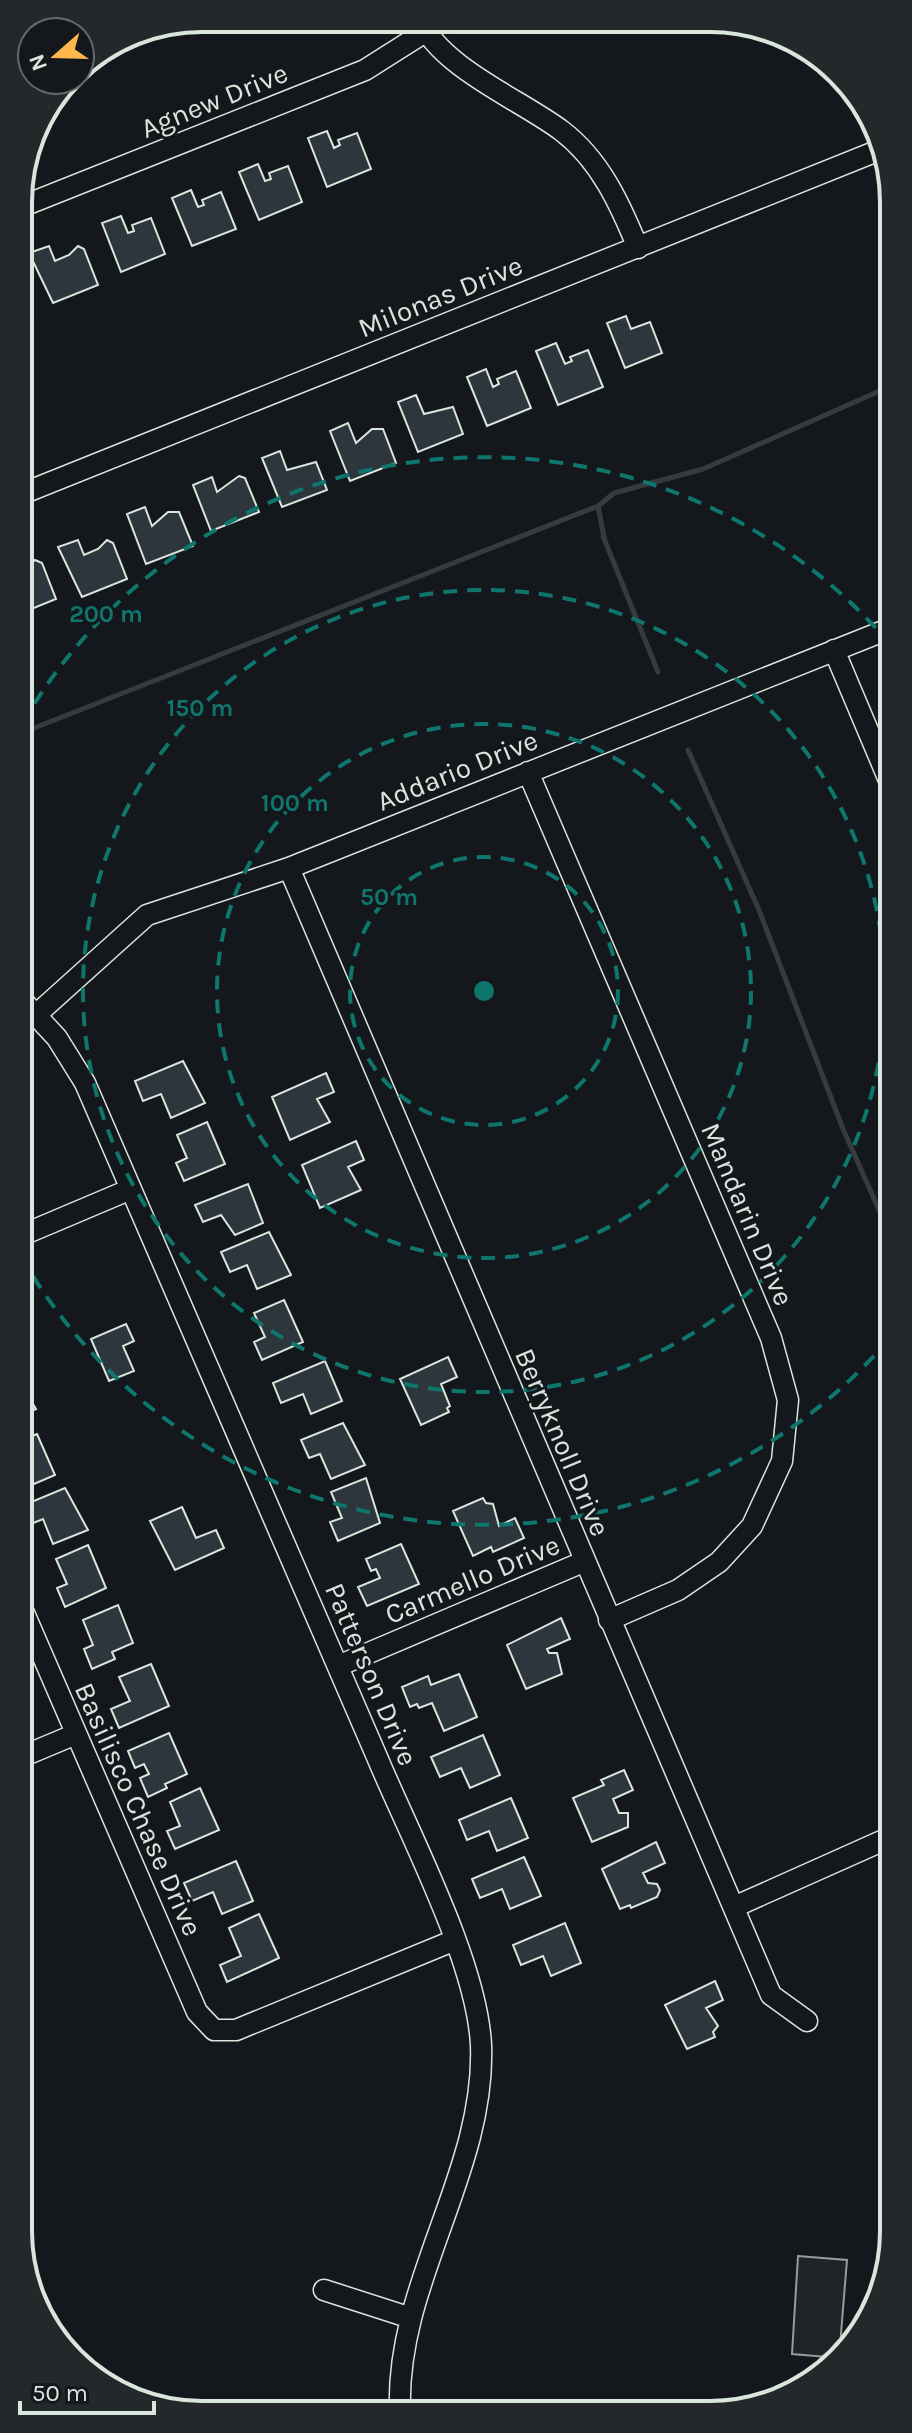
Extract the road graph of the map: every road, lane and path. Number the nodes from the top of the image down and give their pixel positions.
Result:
1 (414, 32) edge
2 (428, 32) edge
3 (873, 153) edge
4 (32, 202) edge
5 (638, 248) junction
6 (32, 490) edge
7 (880, 632) edge
8 (834, 650) junction
9 (880, 759) edge
10 (528, 772) junction
11 (289, 868) junction
12 (32, 1009) edge
13 (37, 1014) junction
14 (131, 1189) junction
15 (32, 1231) edge
16 (583, 1562) junction
17 (609, 1620) junction
18 (32, 1632) edge
19 (338, 1666) junction
20 (76, 1734) junction
21 (32, 1752) edge
22 (880, 1842) edge
23 (734, 1907) junction
24 (455, 1940) junction
25 (807, 2021) dead end
26 (324, 2290) dead end
27 (411, 2318) junction
28 (400, 2401) edge

1 - 4 street, Agnew Drive
2 - 5 street
3 - 5 street, Milonas Drive
5 - 6 street, Milonas Drive
7 - 8 street, Addario Drive
8 - 9 street
8 - 10 street, Addario Drive
10 - 11 street, Addario Drive
10 - 17 street, Mandarin Drive
11 - 13 street, Addario Drive
11 - 16 street, Berryknoll Drive
12 - 13 street, Patterson Drive
13 - 14 street, Patterson Drive
14 - 15 street
14 - 19 street, Patterson Drive
16 - 17 street, Berryknoll Drive
16 - 19 street, Carmello Drive
17 - 23 street, Berryknoll Drive
18 - 20 street, Basilisco Chase Drive
19 - 24 street, Patterson Drive
20 - 21 street
20 - 24 street, Basilisco Chase Drive
22 - 23 street
23 - 25 street, Berryknoll Drive
24 - 27 street, Patterson Drive
26 - 27 street
27 - 28 street, Patterson Drive

